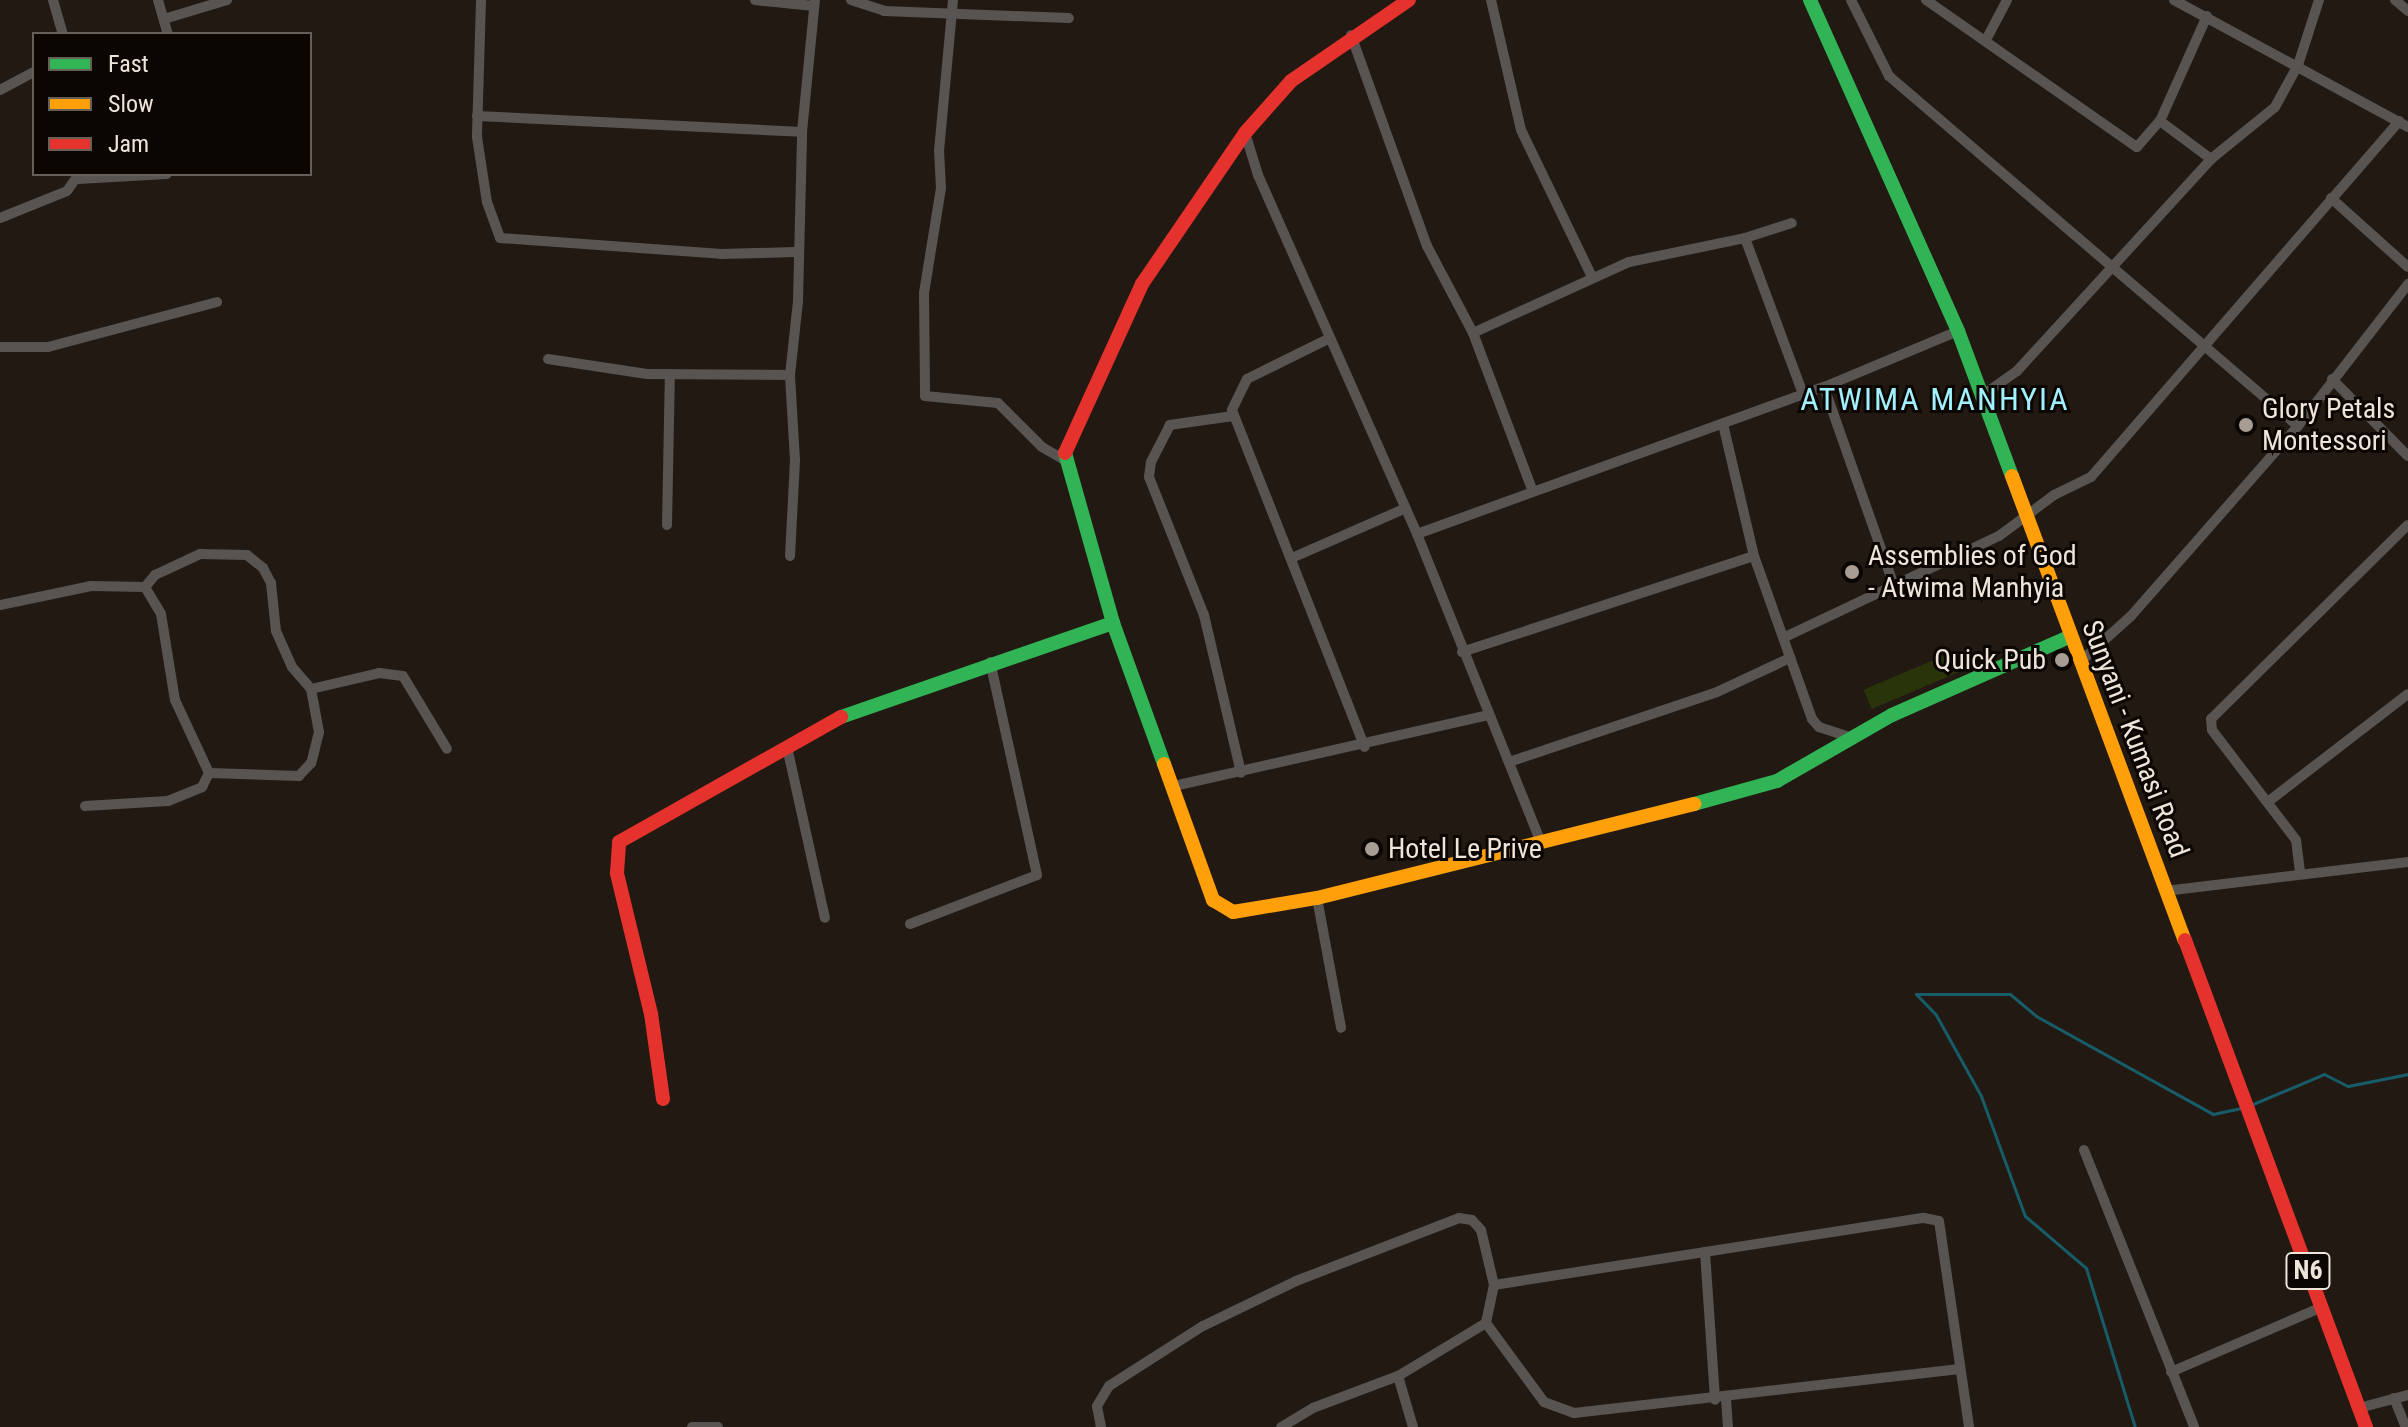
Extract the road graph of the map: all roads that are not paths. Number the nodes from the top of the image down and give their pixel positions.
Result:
1 (53, 0) edge
2 (158, 0) edge
3 (227, 0) edge
4 (481, 0) edge
5 (755, 0) edge
6 (851, 0) edge
7 (953, 0) edge
8 (1409, 0) edge
9 (1491, 0) edge
10 (1810, 0) edge
11 (1851, 0) edge
12 (1926, 0) edge
13 (2007, 0) edge
14 (2174, 0) edge
15 (2319, 0) edge
16 (2395, 0) edge
17 (814, 3) edge
18 (2408, 11) edge
19 (953, 14) junction
20 (2207, 16) junction
21 (1069, 18) dead end
22 (164, 19) junction
23 (62, 32) edge
24 (167, 32) edge
25 (1351, 35) junction
26 (1987, 38) junction
27 (2298, 65) junction
28 (32, 73) edge
29 (0, 90) edge
30 (477, 116) junction
31 (2160, 121) junction
32 (2404, 124) edge
33 (802, 132) junction
34 (1245, 133) junction
35 (2211, 159) junction
36 (78, 176) edge
37 (2331, 198) junction
38 (0, 218) edge
39 (1792, 223) dead end
40 (1745, 238) junction
41 (795, 252) junction
42 (2408, 267) edge
43 (2114, 269) junction
44 (1592, 277) junction
45 (2406, 291) edge
46 (217, 302) dead end
47 (1958, 331) junction
48 (1473, 333) junction
49 (1328, 339) junction
50 (2203, 345) junction
51 (0, 347) edge
52 (548, 359) dead end
53 (670, 374) junction
54 (790, 375) junction
55 (2332, 379) junction
56 (1824, 387) junction
57 (1803, 394) junction
58 (1980, 397) junction
59 (1233, 416) junction
60 (1723, 424) junction
61 (2298, 426) junction
62 (2408, 456) edge
63 (1063, 459) junction
64 (1532, 489) junction
65 (1406, 508) junction
66 (2025, 521) junction
67 (667, 525) dead end
68 (2408, 525) edge
69 (1417, 534) junction
70 (790, 556) dead end
71 (1754, 556) junction
72 (1294, 557) junction
73 (1893, 583) junction
74 (145, 587) junction
75 (0, 605) edge
76 (1113, 623) junction
77 (1785, 637) junction
78 (2069, 637) junction
79 (1462, 652) junction
80 (1790, 658) junction
81 (990, 662) junction
82 (2080, 662) junction
83 (311, 689) junction
84 (2408, 694) edge
85 (1488, 715) junction
86 (1849, 737) junction
87 (787, 747) junction
88 (1365, 747) junction
89 (447, 749) dead end
90 (1509, 762) junction
91 (209, 773) junction
92 (1241, 773) junction
93 (1174, 786) junction
94 (2269, 801) junction
95 (85, 806) dead end
96 (1541, 842) junction
97 (2408, 862) edge
98 (2300, 872) junction
99 (2165, 891) junction
100 (1317, 898) junction
101 (825, 918) dead end
102 (910, 924) dead end
103 (1341, 1028) dead end
104 (663, 1099) dead end
105 (2084, 1150) dead end
106 (1705, 1252) junction
107 (1494, 1285) junction
108 (2322, 1307) junction
109 (1486, 1323) junction
110 (1960, 1369) junction
111 (2171, 1372) junction
112 (1398, 1376) junction
113 (2408, 1395) edge
114 (2394, 1398) junction
115 (1721, 1399) junction
116 (2359, 1408) junction
117 (1574, 1413) junction
118 (692, 1427) edge
119 (718, 1427) edge
120 (1101, 1427) edge
121 (1281, 1427) edge
122 (1413, 1427) edge
123 (1577, 1427) edge
124 (1728, 1427) edge
125 (1969, 1427) edge
126 (2194, 1427) edge
127 (2366, 1427) edge
128 (2406, 1427) edge

1 - 23 street
2 - 22 street
3 - 22 street
4 - 30 street
5 - 17 street
6 - 19 street
7 - 19 street
8 - 25 street
9 - 44 street
10 - 47 street, Sunyani - Kumasi Road / N6
11 - 43 street
12 - 26 street
13 - 26 street
14 - 20 street
15 - 27 street
16 - 18 street
17 - 33 street
19 - 21 street
19 - 63 street
20 - 27 street
20 - 31 street
22 - 24 street
25 - 34 street
25 - 48 street
26 - 31 street
27 - 32 street
27 - 35 street
28 - 29 street
30 - 33 street
30 - 41 street
31 - 35 street
32 - 37 street
33 - 41 street
34 - 49 street
34 - 63 street
35 - 43 street
36 - 38 street
37 - 42 street
37 - 50 street
39 - 40 street
40 - 44 street
40 - 57 street
41 - 54 street
43 - 50 street
43 - 58 street
44 - 48 street
45 - 55 street
46 - 51 street
47 - 56 street
47 - 58 street, Sunyani - Kumasi Road / N6
48 - 64 street
49 - 59 street
49 - 65 street
50 - 61 street
50 - 66 street
52 - 53 street
53 - 54 street
53 - 67 street
54 - 70 street
55 - 61 street
55 - 62 street
56 - 57 street
56 - 73 street
57 - 60 street
58 - 66 street, Sunyani - Kumasi Road / N6
59 - 72 street
59 - 92 street
60 - 64 street
60 - 71 street
61 - 82 street
63 - 76 street
64 - 69 street
65 - 69 street
65 - 72 street
66 - 73 street
66 - 78 street, Sunyani - Kumasi Road / N6
68 - 94 street
69 - 79 street
71 - 77 street
71 - 79 street
72 - 88 street
73 - 77 street
74 - 75 street
74 - 83 street
74 - 91 street
76 - 81 street
76 - 93 street
77 - 80 street
78 - 82 street, Sunyani - Kumasi Road / N6
78 - 86 street
79 - 85 street
80 - 86 street
80 - 90 street
81 - 87 street
81 - 102 street
82 - 99 street, Sunyani - Kumasi Road / N6
83 - 89 street
83 - 91 street
84 - 94 street
85 - 88 street
85 - 90 street
86 - 96 street
87 - 101 street
87 - 104 street
88 - 92 street
90 - 96 street
91 - 95 street
92 - 93 street
93 - 100 street
94 - 98 street
96 - 100 street
97 - 98 street
98 - 99 street
99 - 108 street, Sunyani - Kumasi Road / N6
100 - 103 street
105 - 111 street
106 - 107 street
106 - 110 street
106 - 115 street
107 - 109 street
107 - 120 street
108 - 111 street
108 - 116 street, N6
109 - 112 street
109 - 117 street
110 - 115 street
110 - 125 street
111 - 126 street
112 - 121 street
112 - 122 street
113 - 114 street
114 - 116 street
114 - 128 street
115 - 117 street
115 - 124 street
116 - 127 street, N6
117 - 123 street
118 - 119 street

